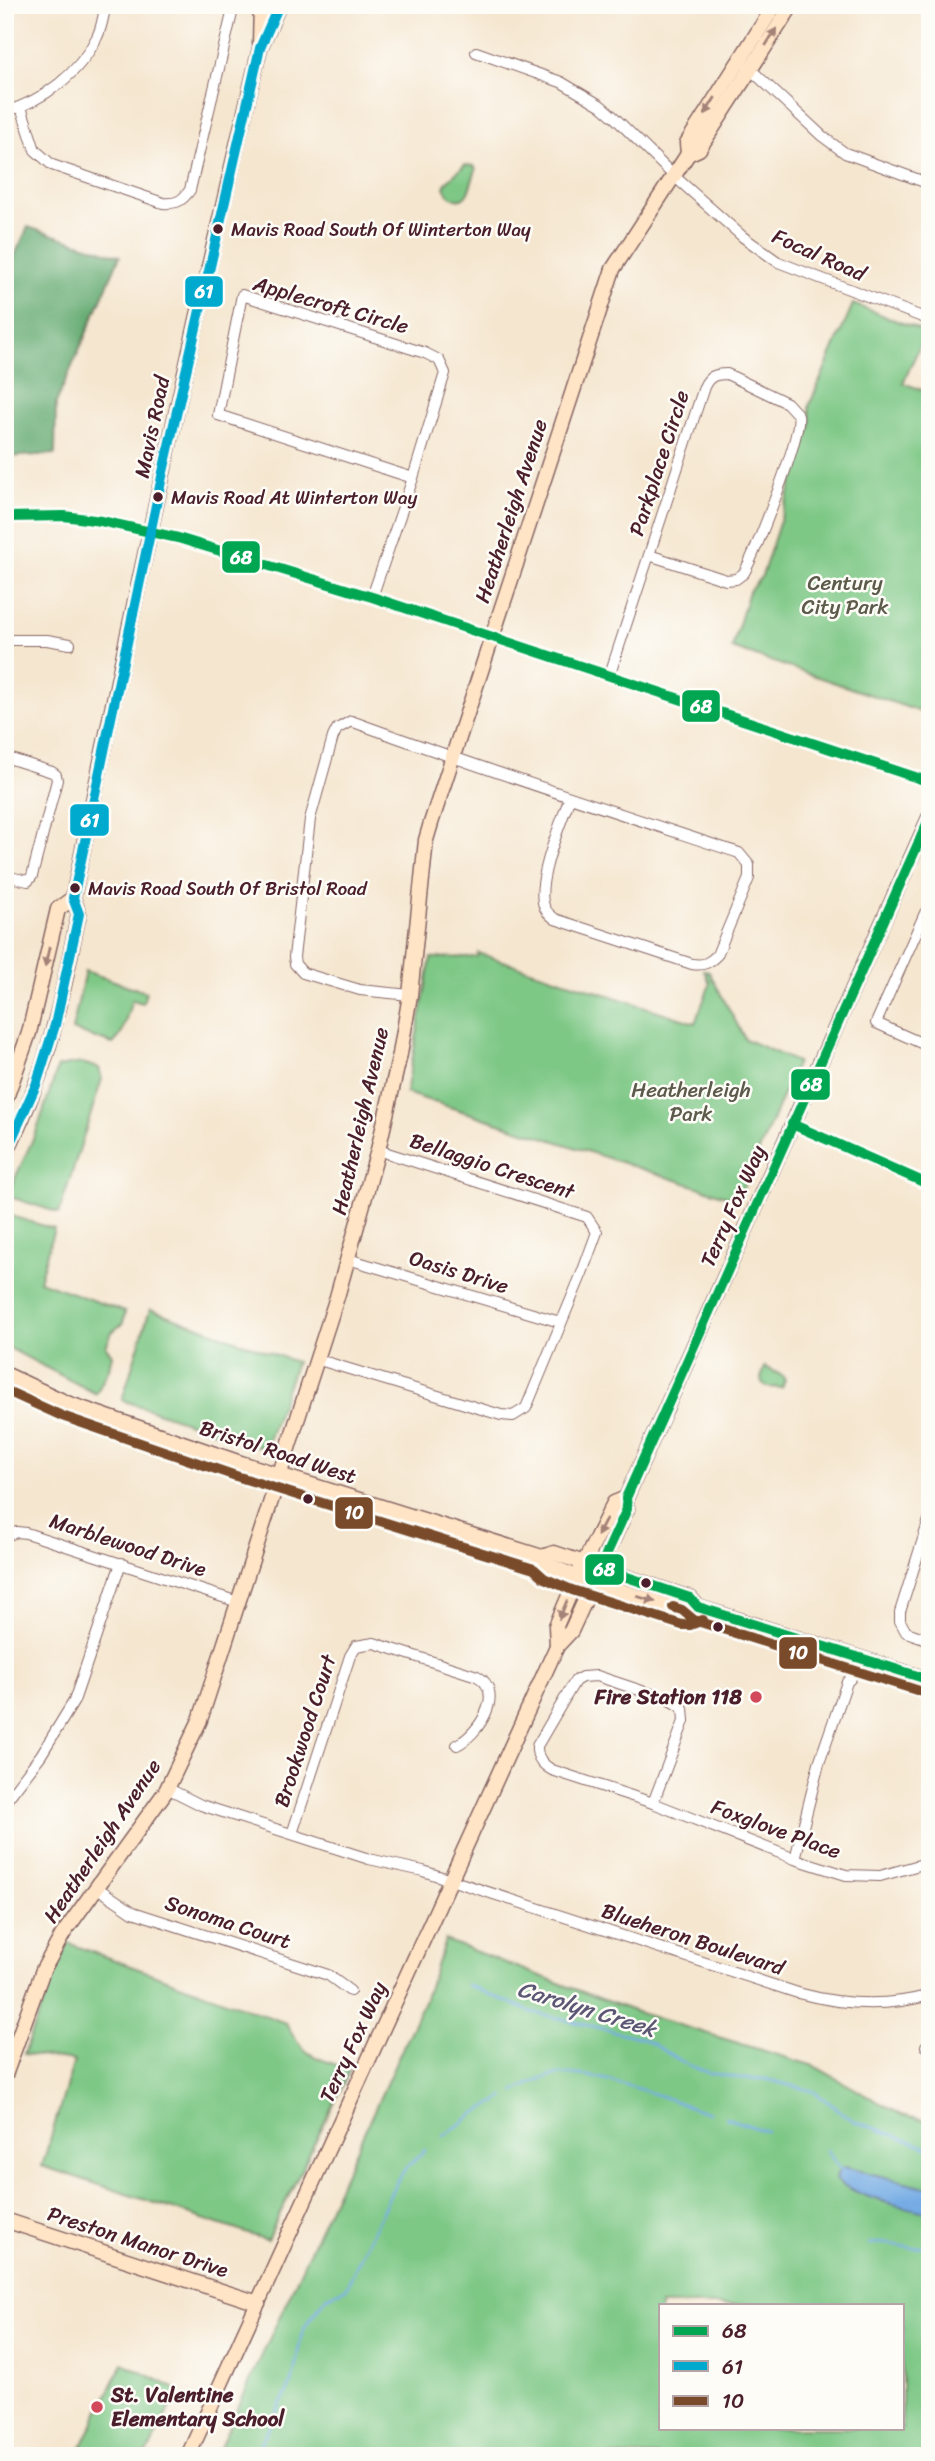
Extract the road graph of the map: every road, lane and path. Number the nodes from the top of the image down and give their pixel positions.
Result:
1 (106, 5) edge
2 (234, 5) edge
3 (261, 5) edge
4 (279, 5) edge
5 (775, 5) edge
6 (792, 5) edge
7 (260, 48) junction
8 (476, 52) dead end
9 (739, 60) junction
10 (751, 69) junction
11 (21, 107) junction
12 (5, 112) edge
13 (688, 154) junction
14 (674, 176) junction
15 (930, 184) edge
16 (930, 320) edge
17 (413, 478) junction
18 (5, 517) edge
19 (151, 532) junction
20 (649, 555) junction
21 (372, 597) junction
22 (491, 638) junction
23 (5, 640) edge
24 (70, 644) dead end
25 (609, 677) junction
26 (5, 757) edge
27 (452, 758) junction
28 (930, 782) edge
29 (570, 797) junction
30 (930, 816) edge
31 (5, 876) edge
32 (74, 898) junction
33 (930, 915) edge
34 (411, 995) junction
35 (930, 1047) edge
36 (5, 1101) edge
37 (793, 1124) junction
38 (377, 1150) junction
39 (5, 1155) edge
40 (930, 1185) edge
41 (348, 1259) junction
42 (560, 1322) junction
43 (316, 1359) junction
44 (5, 1374) edge
45 (279, 1476) junction
46 (626, 1498) junction
47 (930, 1517) edge
48 (5, 1536) edge
49 (542, 1557) junction
50 (121, 1563) junction
51 (584, 1563) junction
52 (600, 1568) junction
53 (577, 1577) junction
54 (593, 1582) junction
55 (238, 1602) junction
56 (698, 1607) junction
57 (930, 1640) edge
58 (557, 1646) junction
59 (856, 1656) junction
60 (930, 1680) edge
61 (457, 1745) dead end
62 (167, 1788) junction
63 (5, 1802) edge
64 (653, 1803) junction
65 (292, 1834) junction
66 (795, 1859) junction
67 (930, 1862) edge
68 (450, 1880) junction
69 (96, 1887) junction
70 (350, 1991) dead end
71 (930, 1995) edge
72 (5, 2075) edge
73 (5, 2220) edge
74 (258, 2303) junction
75 (188, 2456) edge

1 - 11 street
2 - 11 street
3 - 7 street, Mavis Road
4 - 7 street, Mavis Road
5 - 9 street, Heatherleigh Avenue
10 -> 6 street, Heatherleigh Avenue
7 - 19 street, Mavis Road
8 - 14 street, Focal Road
9 - 10 street
9 -> 13 street, Heatherleigh Avenue
10 - 13 street, Heatherleigh Avenue
10 - 15 street
11 - 12 street
13 - 14 street, Heatherleigh Avenue
14 - 16 street, Focal Road
14 - 22 street, Heatherleigh Avenue
17 - 17 street, Applecroft Circle
17 - 21 street, Applecroft Circle
18 - 19 street
19 - 21 street
19 - 32 street, Mavis Road
20 - 20 street, Parkplace Circle
20 - 25 street, Parkplace Circle
21 - 22 street
22 - 25 street
22 - 27 street, Heatherleigh Avenue
23 - 24 street
25 - 28 street
26 - 31 street
27 - 29 street
27 - 34 street, Heatherleigh Avenue
27 - 34 street
29 - 29 street
30 - 37 street, Terry Fox Way
32 -> 36 street, Mavis Road
32 - 39 street, Mavis Road
33 - 35 street
34 - 38 street, Heatherleigh Avenue
37 - 40 street
37 - 46 street, Terry Fox Way
38 - 41 street, Heatherleigh Avenue
38 - 42 street, Bellaggio Crescent
41 - 42 street, Oasis Drive
41 - 43 street, Heatherleigh Avenue
42 - 43 street, Bellaggio Crescent
43 - 45 street, Heatherleigh Avenue
44 - 45 street, Bristol Road West
45 - 49 street, Bristol Road West
45 - 55 street, Heatherleigh Avenue
46 -> 51 street, Terry Fox Way
46 - 52 street, Terry Fox Way
47 - 57 street
48 - 50 street, Marblewood Drive
49 - 51 street, Bristol Road West
49 - 53 street, Bristol Road West
50 - 55 street, Marblewood Drive
50 - 63 street
51 - 52 street, Bristol Road West
51 - 53 street, Terry Fox Way
52 - 54 street, Terry Fox Way
52 - 56 street, Bristol Road West
53 - 54 street, Bristol Road West
53 -> 58 street, Terry Fox Way
54 -> 56 street, Bristol Road West
54 - 58 street, Terry Fox Way
55 - 62 street, Heatherleigh Avenue
56 - 59 street, Bristol Road West
58 - 68 street, Terry Fox Way
59 - 60 street, Bristol Road West
59 - 66 street
61 - 65 street, Brookwood Court
62 - 65 street, Blueheron Boulevard
62 - 69 street, Heatherleigh Avenue
64 - 64 street, Foxglove Place
64 - 66 street, Foxglove Place
65 - 68 street, Blueheron Boulevard
66 - 67 street, Foxglove Place
68 - 71 street, Blueheron Boulevard
68 - 74 street, Terry Fox Way
69 - 70 street, Sonoma Court
69 - 72 street, Heatherleigh Avenue
73 - 74 street, Preston Manor Drive
74 - 75 street, Terry Fox Way

